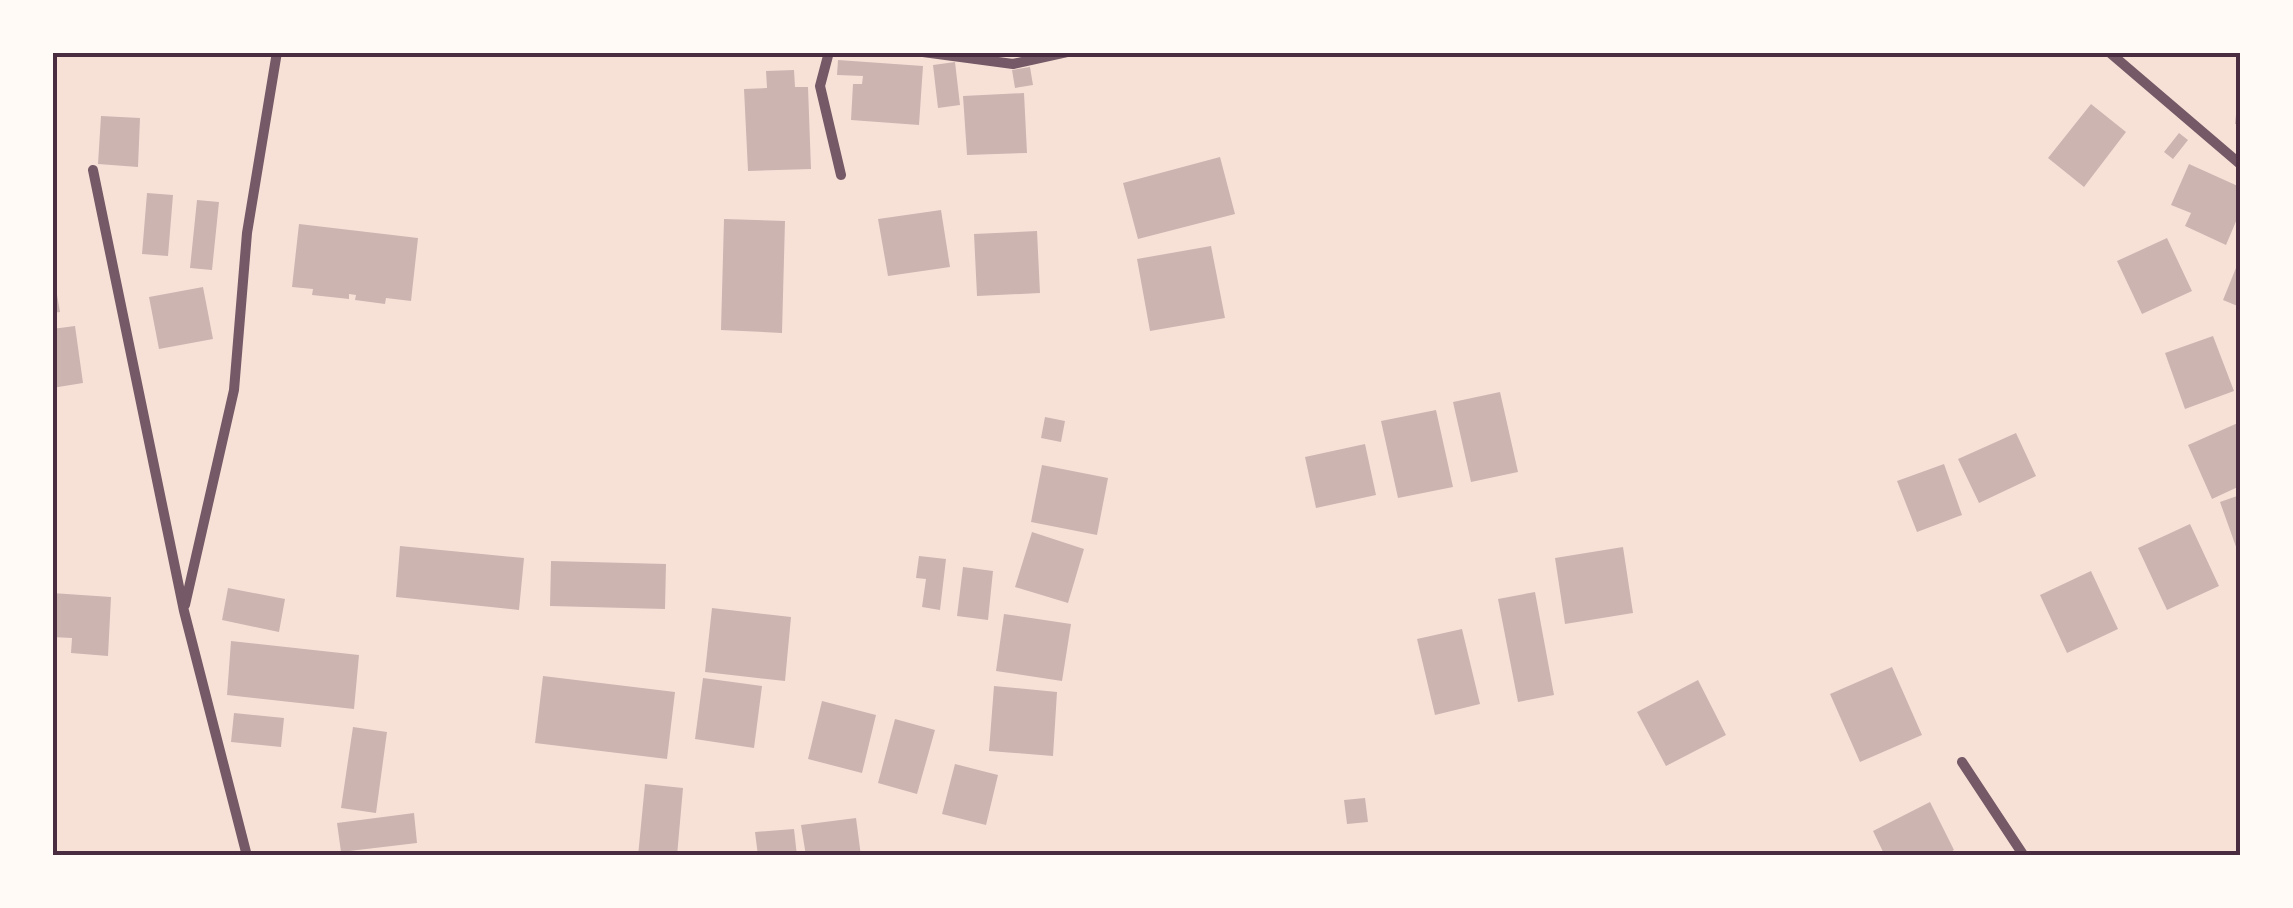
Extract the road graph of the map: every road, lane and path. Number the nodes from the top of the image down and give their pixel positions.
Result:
1 (276, 52) edge
2 (830, 52) edge
3 (923, 52) edge
4 (1067, 52) edge
5 (2110, 52) edge
6 (2240, 164) edge
7 (94, 170) dead end
8 (841, 176) dead end
9 (184, 611) junction
10 (1962, 762) dead end
11 (247, 856) edge
12 (2024, 856) edge

1 - 9 street
2 - 8 street
3 - 4 street
5 - 6 street
7 - 9 street
9 - 11 street
10 - 12 street

